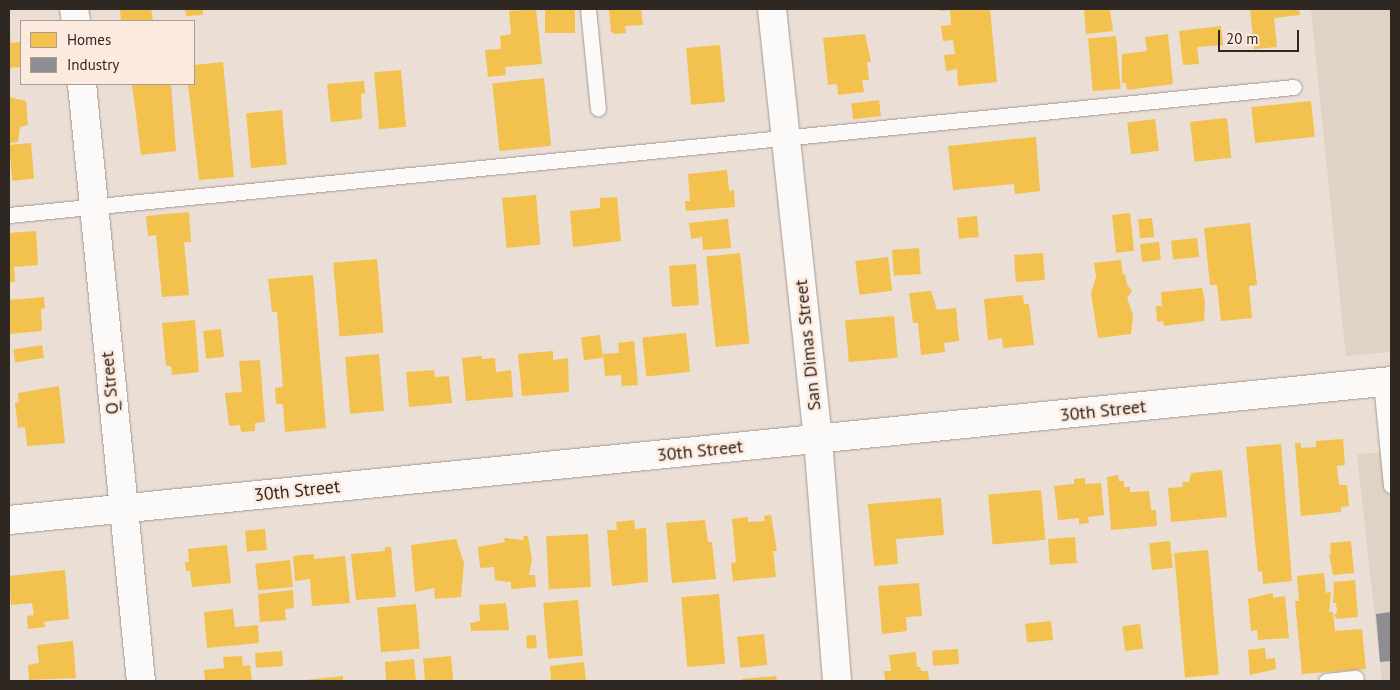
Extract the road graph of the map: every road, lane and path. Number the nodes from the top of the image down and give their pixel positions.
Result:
1 (588, 9) edge
2 (772, 9) edge
3 (82, 85) edge
4 (1294, 87) dead end
5 (598, 109) dead end
6 (786, 139) junction
7 (94, 207) junction
8 (9, 215) edge
9 (1386, 382) edge
10 (818, 439) junction
11 (1391, 486) edge
12 (122, 509) junction
13 (9, 520) edge
14 (1356, 678) dead end
15 (141, 681) edge
16 (838, 681) edge
17 (1326, 681) edge

1 - 5 lane
2 - 6 street, San Dimas Street
3 - 7 street, Q Street
4 - 6 lane
6 - 7 lane
6 - 10 street, San Dimas Street
7 - 8 lane
7 - 12 street, Q Street
9 - 10 street, 30th Street
9 - 11 lane
10 - 12 street, 30th Street
10 - 16 street, San Dimas Street
12 - 13 street, 30th Street
12 - 15 street, Q Street
14 - 17 lane

